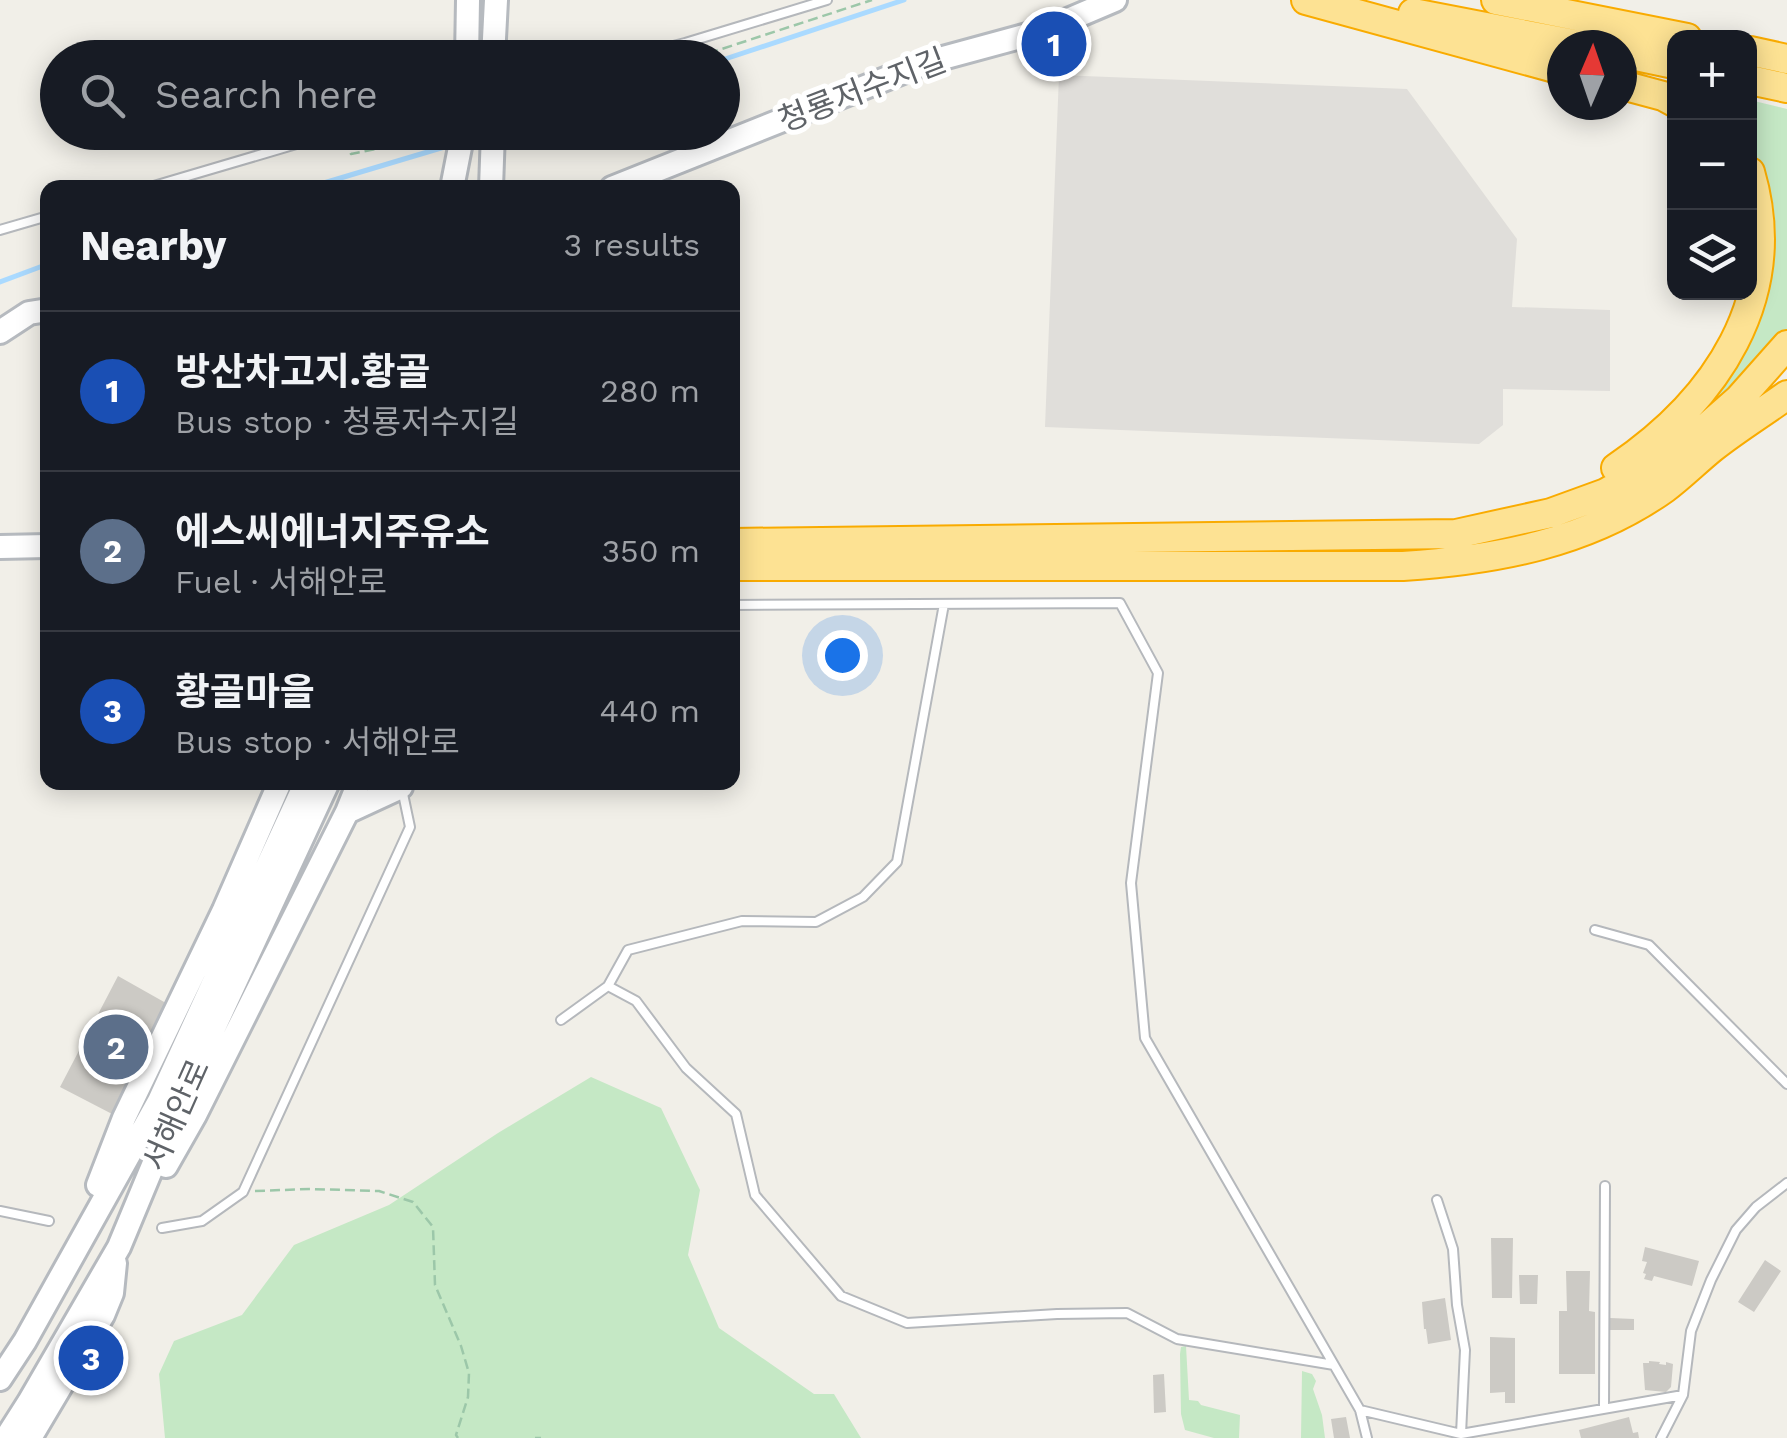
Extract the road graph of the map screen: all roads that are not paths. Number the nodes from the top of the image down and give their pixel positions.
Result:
1 (468, 0) edge
2 (496, 0) edge
3 (827, 0) edge
4 (1115, 0) edge
5 (1306, 0) edge
6 (1343, 0) edge
7 (1496, 0) edge
8 (1667, 34) edge
9 (1547, 39) edge
10 (467, 40) edge
11 (494, 40) edge
12 (699, 40) edge
13 (1757, 53) edge
14 (1637, 56) edge
15 (1787, 59) edge
16 (1667, 63) edge
17 (1547, 66) edge
18 (1757, 82) edge
19 (1787, 88) edge
20 (1637, 90) edge
21 (1667, 98) edge
22 (740, 137) edge
23 (277, 150) edge
24 (463, 150) edge
25 (493, 150) edge
26 (707, 150) edge
27 (174, 180) edge
28 (460, 180) edge
29 (492, 180) edge
30 (632, 180) edge
31 (1757, 188) edge
32 (40, 218) edge
33 (0, 230) edge
34 (40, 311) edge
35 (0, 332) edge
36 (1787, 345) edge
37 (1787, 364) edge
38 (1787, 395) edge
39 (1713, 448) junction
40 (1551, 513) junction
41 (740, 543) edge
42 (40, 546) edge
43 (0, 547) edge
44 (740, 566) edge
45 (944, 604) junction
46 (740, 606) edge
47 (276, 790) edge
48 (302, 790) edge
49 (324, 790) edge
50 (356, 790) edge
51 (390, 790) edge
52 (403, 790) edge
53 (347, 812) junction
54 (1595, 930) dead end
55 (608, 986) junction
56 (561, 1020) dead end
57 (1787, 1084) edge
58 (1787, 1183) edge
59 (1605, 1186) dead end
60 (1437, 1200) dead end
61 (0, 1210) edge
62 (49, 1221) dead end
63 (162, 1228) dead end
64 (118, 1250) junction
65 (64, 1270) junction
66 (1334, 1365) junction
67 (0, 1380) edge
68 (1682, 1394) junction
69 (1604, 1408) junction
70 (1360, 1410) junction
71 (1462, 1434) junction
72 (6, 1438) edge
73 (30, 1438) edge
74 (1367, 1438) edge
75 (1662, 1438) edge

1 - 10 main road
2 - 11 main road
3 - 12 lane
4 - 22 main road, 청룡저수지길
5 - 17 highway
6 - 9 highway
7 - 8 highway
13 - 15 highway
14 - 16 highway
18 - 19 highway
20 - 21 highway
23 - 27 lane
24 - 28 main road
25 - 29 main road
26 - 30 main road, 청룡저수지길
31 - 40 highway
32 - 33 lane
34 - 35 main road
36 - 40 highway
37 - 39 highway
38 - 39 highway
39 - 44 highway
40 - 41 highway
42 - 43 main road
45 - 46 lane
45 - 55 lane
45 - 66 lane
47 - 65 main road
48 - 65 main road, 서해안로
49 - 64 main road, 서해안로
50 - 53 main road
51 - 53 main road
52 - 63 lane
53 - 64 main road
54 - 57 lane
55 - 56 lane
55 - 66 lane
58 - 68 lane
59 - 69 lane
60 - 71 lane
61 - 62 lane
64 - 72 main road, 서해안로
64 - 73 main road
65 - 67 main road, 서해안로
66 - 70 lane
68 - 69 lane
68 - 75 lane
69 - 71 lane
70 - 71 lane
70 - 74 lane

